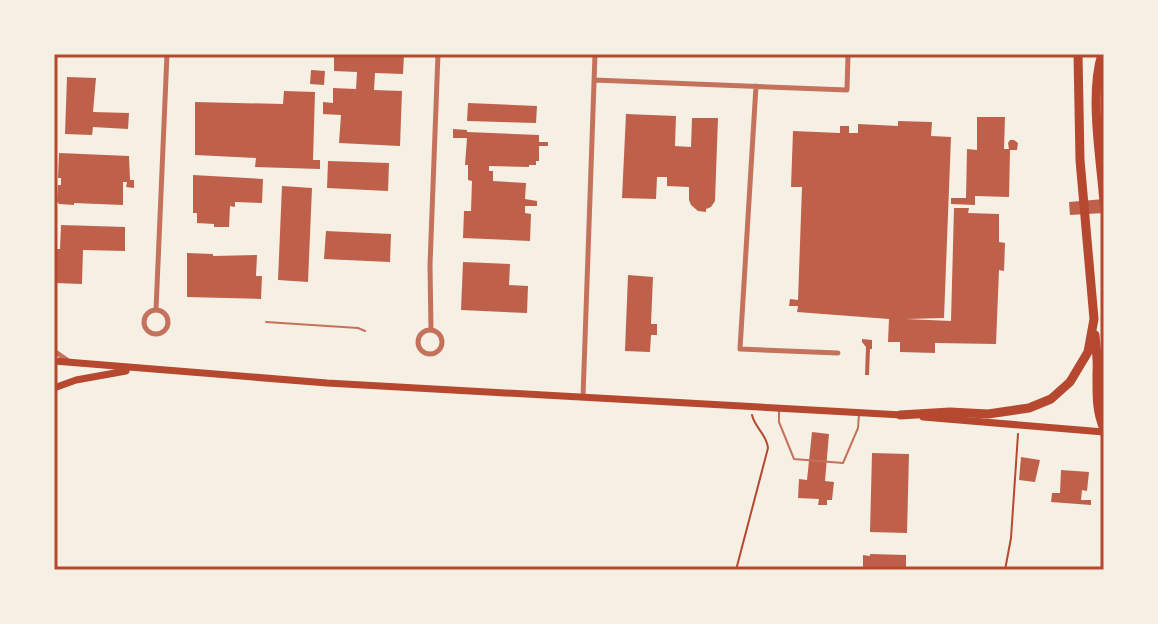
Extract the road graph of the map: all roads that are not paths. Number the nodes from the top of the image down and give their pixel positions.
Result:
1 (167, 54) edge
2 (438, 54) edge
3 (595, 54) edge
4 (848, 54) edge
5 (1078, 54) edge
6 (1102, 54) edge
7 (594, 80) junction
8 (756, 86) junction
9 (1104, 203) edge
10 (156, 310) junction
11 (1094, 319) junction
12 (266, 322) dead end
13 (431, 330) junction
14 (365, 331) dead end
15 (54, 351) edge
16 (838, 353) dead end
17 (54, 361) edge
18 (71, 363) junction
19 (135, 369) junction
20 (54, 388) edge
21 (583, 397) junction
22 (779, 408) junction
23 (859, 413) junction
24 (900, 415) junction
25 (1104, 431) edge

1 - 10 street
2 - 13 street
3 - 7 street
4 - 8 street
5 - 11 highway
6 - 9 highway
7 - 8 street
7 - 21 street
8 - 16 street
10 - 10 street
11 - 24 highway
11 - 25 highway
12 - 14 lane
13 - 13 street
15 - 18 street
17 - 18 main road
18 - 19 main road
19 - 20 main road
19 - 21 main road
21 - 22 main road
22 - 23 main road
22 - 23 lane
23 - 24 main road
24 - 25 main road

